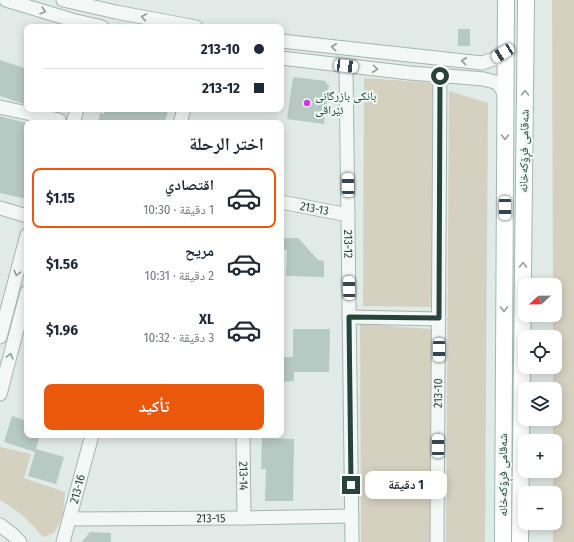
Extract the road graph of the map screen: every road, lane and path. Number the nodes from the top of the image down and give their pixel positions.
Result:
1 (6, 0) edge
2 (63, 0) edge
3 (506, 0) edge
4 (526, 0) edge
5 (75, 24) edge
6 (180, 24) edge
7 (284, 41) edge
8 (506, 43) junction
9 (284, 58) edge
10 (487, 62) junction
11 (346, 66) junction
12 (440, 76) junction
13 (487, 80) junction
14 (506, 96) junction
15 (0, 107) edge
16 (24, 111) edge
17 (30, 112) edge
18 (60, 117) edge
19 (284, 203) edge
20 (0, 208) edge
21 (24, 215) edge
22 (348, 215) junction
23 (24, 247) edge
24 (24, 303) edge
25 (349, 317) junction
26 (439, 318) junction
27 (0, 336) edge
28 (0, 394) edge
29 (91, 438) edge
30 (243, 438) edge
31 (352, 516) junction
32 (70, 518) junction
33 (244, 518) junction
34 (0, 525) edge
35 (20, 542) edge
36 (63, 542) edge
37 (352, 542) edge
38 (438, 542) edge
39 (503, 542) edge
40 (520, 542) edge

1 -> 5 street
6 -> 2 street
3 - 8 main road, شەقامی فڕۆکەخانە
40 -> 4 main road, شەقامی فڕۆکەخانە
10 -> 7 street
8 - 10 street
8 - 14 main road, شەقامی فڕۆکەخانە
9 - 11 street
10 - 13 street
11 -> 12 street
11 - 22 street, 213-12
12 - 13 street
12 - 26 street, 213-10
13 - 14 street
14 -> 39 main road, شەقامی فڕۆکەخانە
15 - 16 street
17 - 18 street
19 - 22 street, 213-13
20 - 21 street
22 - 25 street, 213-12
23 -> 27 street
28 -> 24 street
25 - 26 street
25 - 31 street, 213-12
26 - 38 street, 213-10
29 - 32 street, 213-16
30 - 33 street, 213-14
31 - 33 street, 213-15
31 - 37 street, 213-12
32 - 33 street, 213-15
32 - 36 street, 213-16
34 - 35 street

